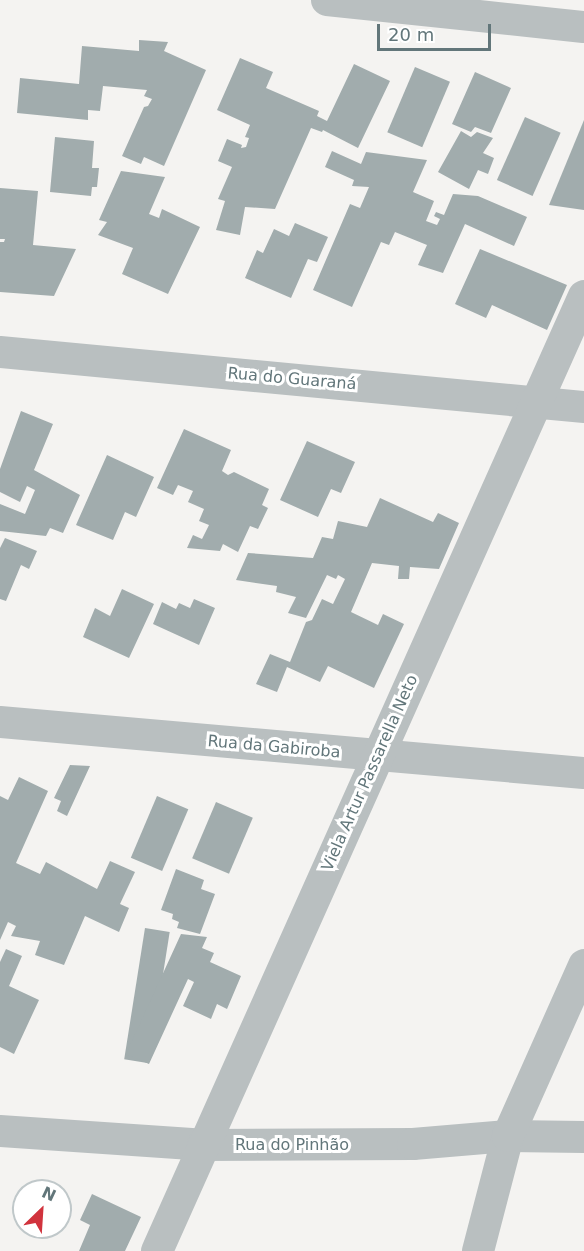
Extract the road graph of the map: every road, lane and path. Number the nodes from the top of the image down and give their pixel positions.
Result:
1 (327, 0) edge
2 (584, 27) edge
3 (584, 296) edge
4 (0, 352) edge
5 (536, 402) junction
6 (584, 407) edge
7 (0, 722) edge
8 (378, 756) junction
9 (584, 773) edge
10 (584, 965) edge
11 (0, 1131) edge
12 (508, 1136) junction
13 (584, 1137) edge
14 (203, 1146) junction
15 (157, 1251) edge
16 (478, 1251) edge

1 - 2 street
3 - 5 street, Viela Artur Passarella Neto
4 - 5 street, Rua do Guaraná
5 - 6 street, Rua do Guaraná
5 - 8 street, Viela Artur Passarella Neto
7 - 8 street, Rua da Gabiroba
8 - 9 street, Rua da Gabiroba
8 - 14 street, Viela Artur Passarella Neto
10 - 12 street
11 - 14 street, Rua do Pinhão
12 - 13 street, Rua do Pinhão
12 - 14 street, Rua do Pinhão
12 - 16 street
14 - 15 street, Viela Artur Passarella Neto

